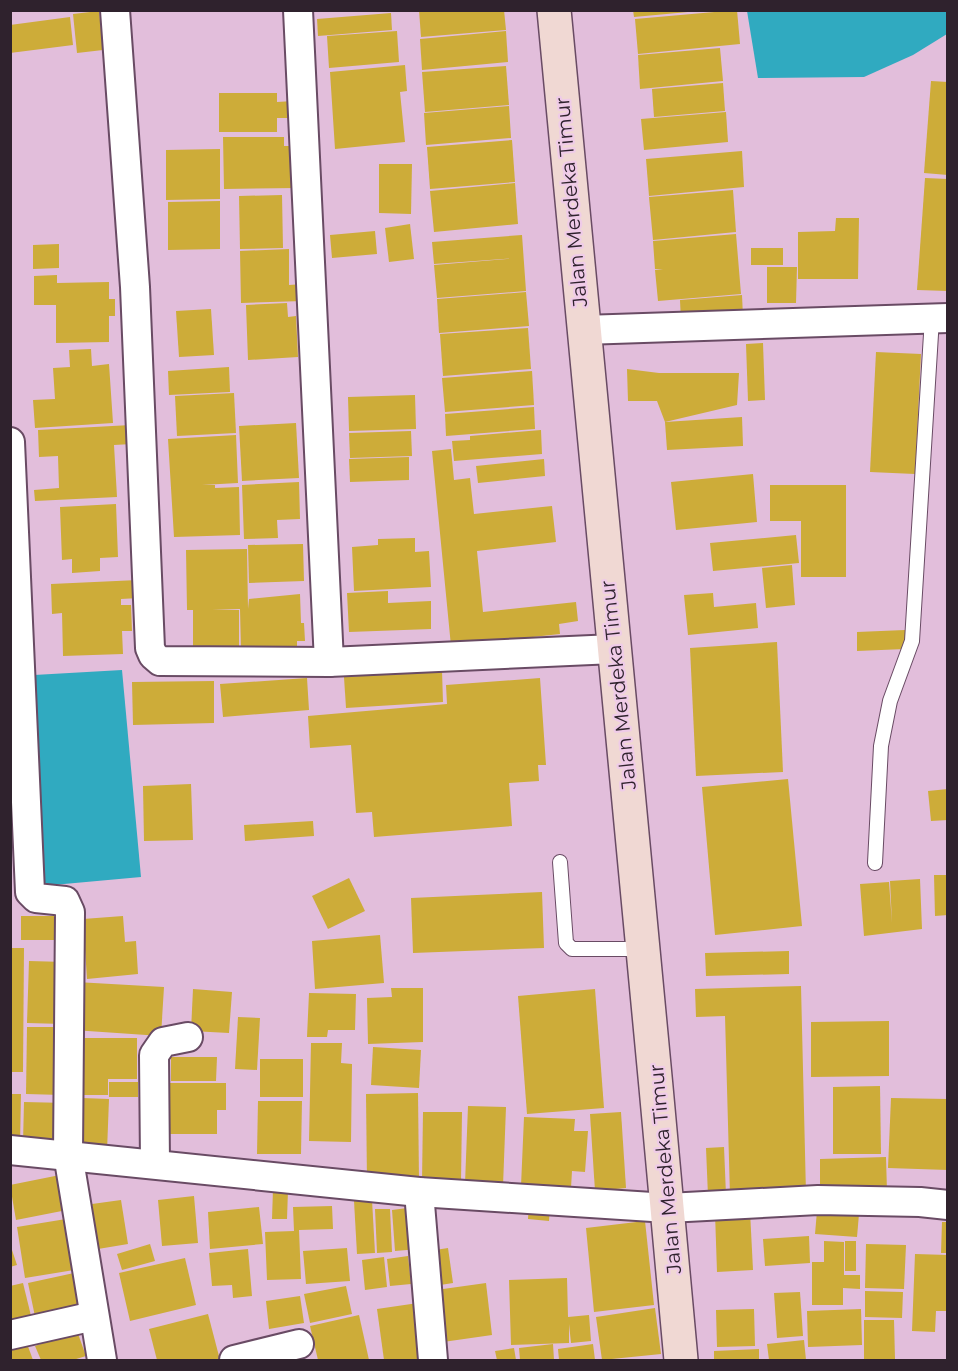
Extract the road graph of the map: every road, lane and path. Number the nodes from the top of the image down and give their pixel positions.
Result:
1 (115, 10) edge
2 (298, 10) edge
3 (554, 10) edge
4 (940, 318) edge
5 (583, 330) junction
6 (10, 442) edge
7 (614, 649) junction
8 (329, 662) junction
9 (560, 862) dead end
10 (875, 863) dead end
11 (645, 949) junction
12 (188, 1037) dead end
13 (10, 1149) edge
14 (68, 1154) junction
15 (155, 1163) junction
16 (419, 1192) junction
17 (948, 1205) edge
18 (668, 1208) junction
19 (94, 1316) junction
20 (10, 1335) edge
21 (299, 1344) dead end
22 (102, 1360) edge
23 (234, 1360) edge
24 (433, 1360) edge
25 (681, 1360) edge

1 - 8 street
2 - 8 street
3 - 5 main road, Jalan Merdeka Timur
4 - 5 street
4 - 10 lane
5 - 7 main road, Jalan Merdeka Timur
6 - 14 street
7 - 8 street
7 - 11 main road, Jalan Merdeka Timur
9 - 11 lane
11 - 18 main road, Jalan Merdeka Timur
12 - 15 street
13 - 14 street
14 - 15 street
14 - 19 street
15 - 16 street
16 - 18 street
16 - 24 street
17 - 18 street
18 - 25 main road, Jalan Merdeka Timur
19 - 20 street
19 - 22 street
21 - 23 street

